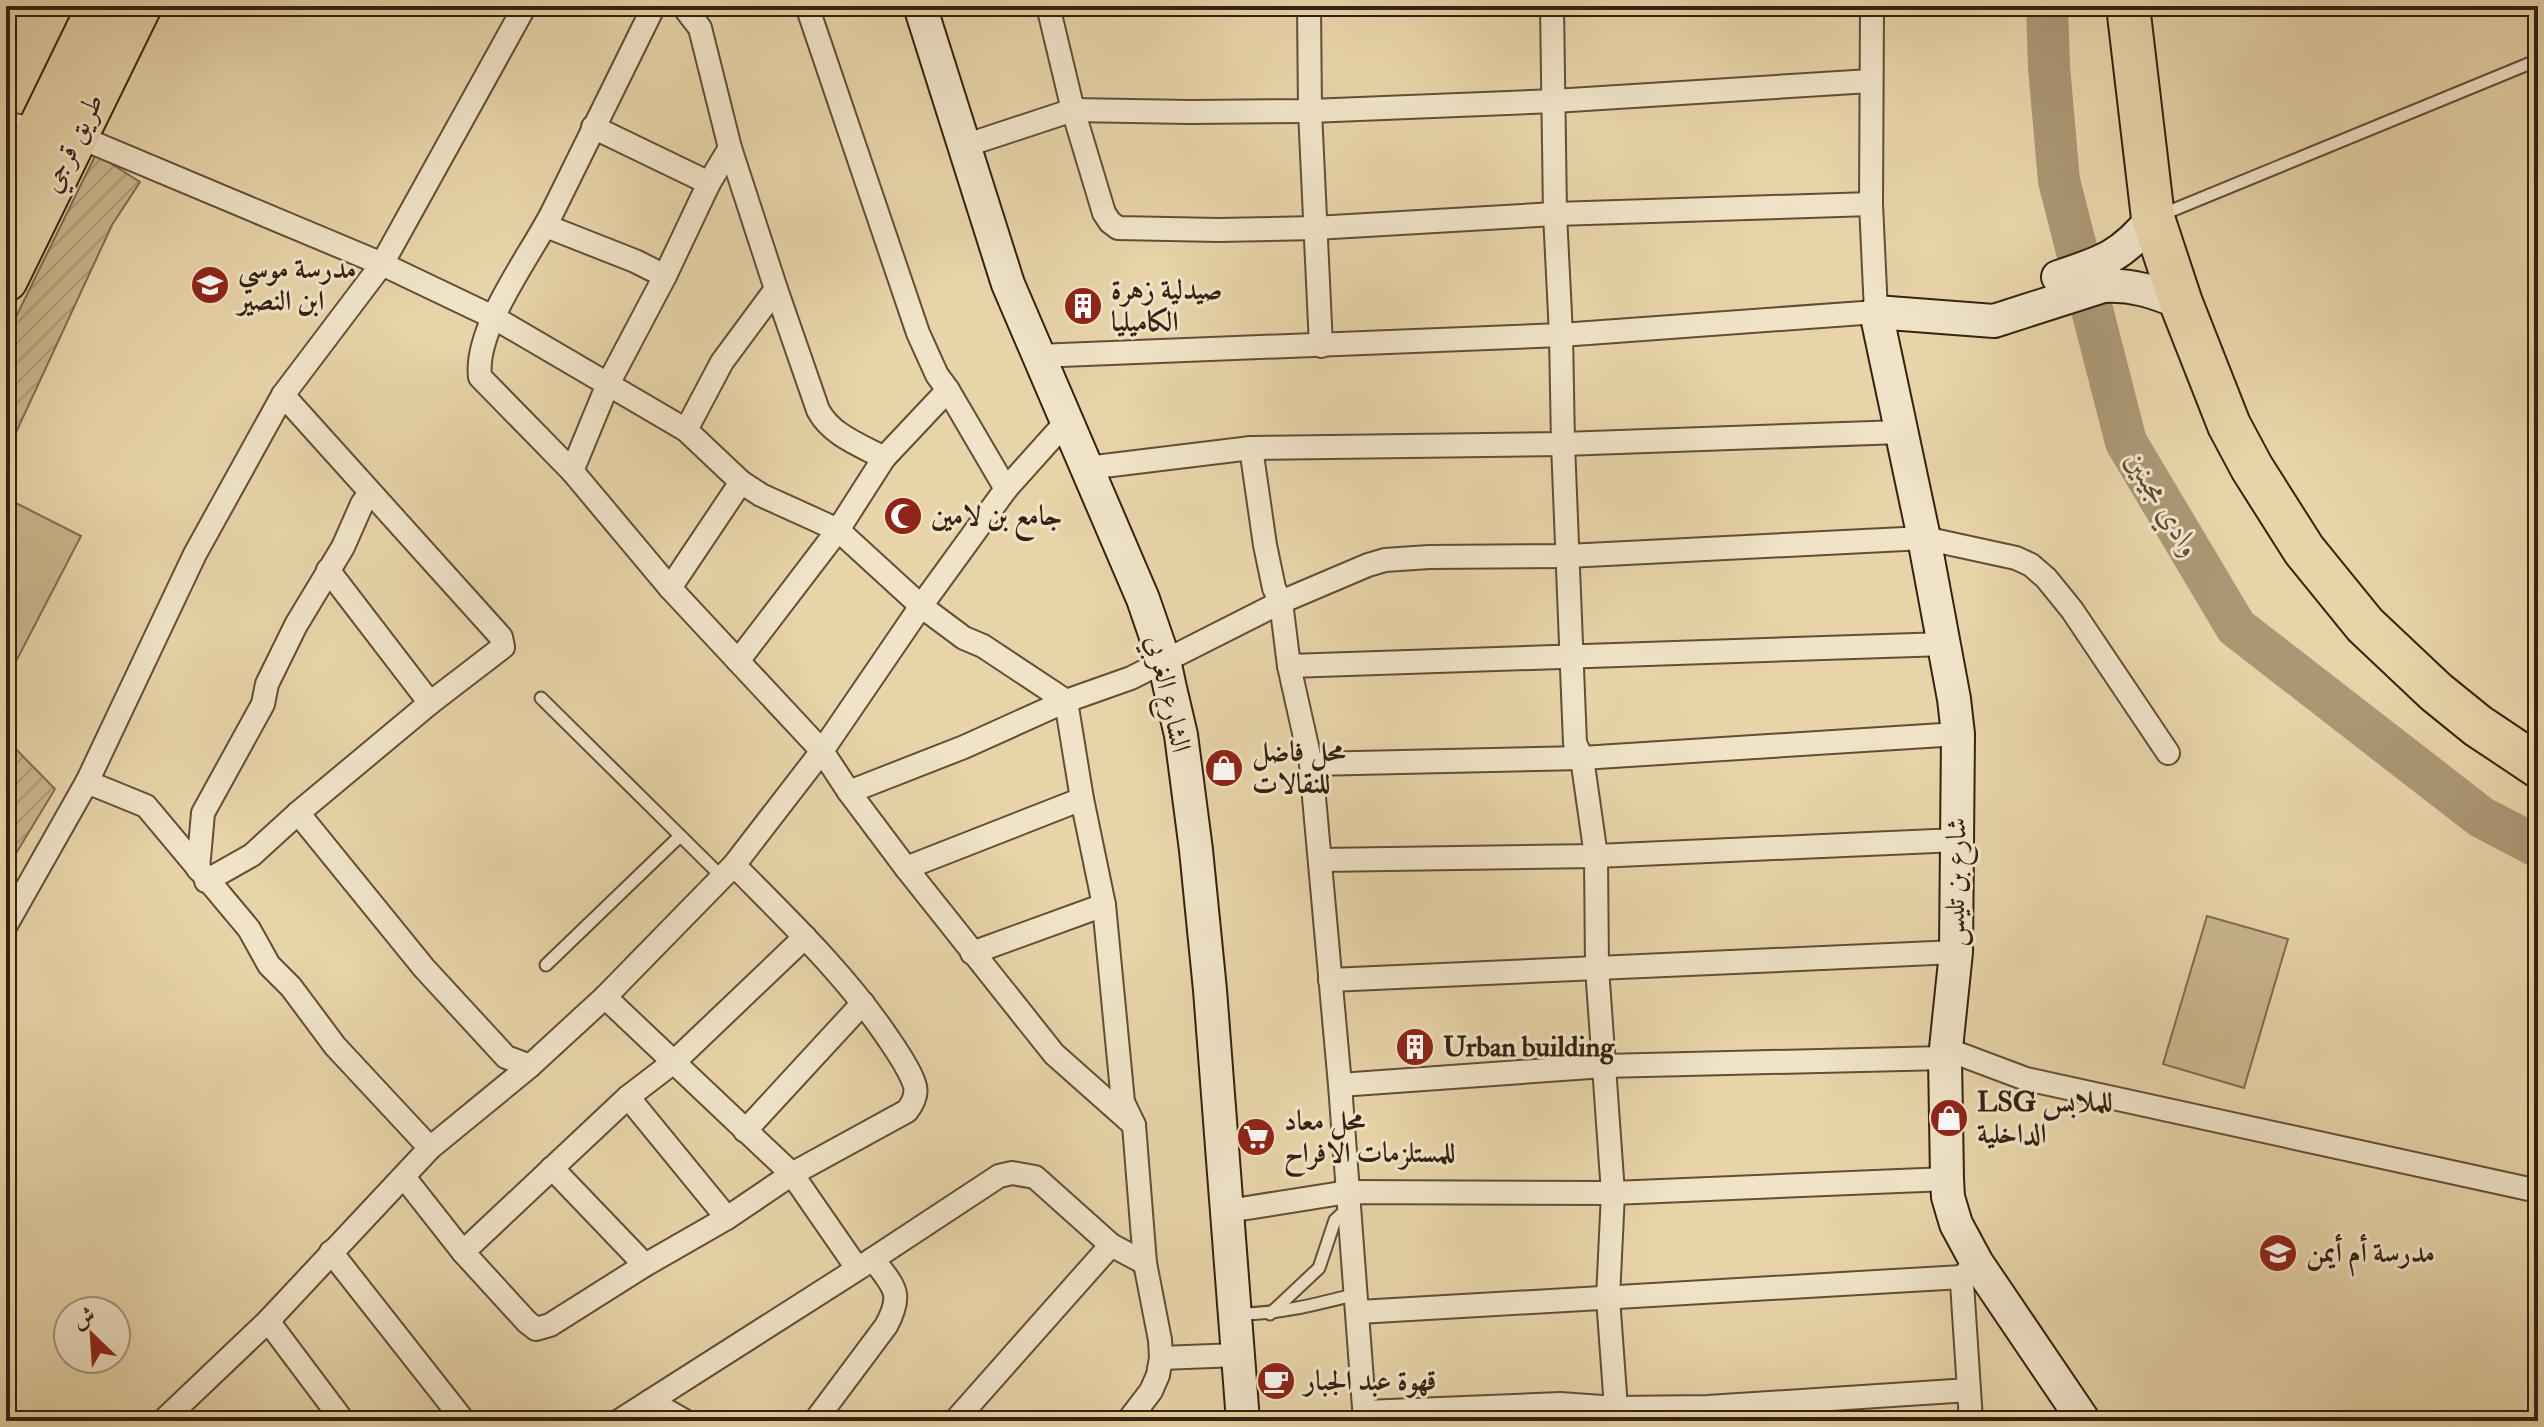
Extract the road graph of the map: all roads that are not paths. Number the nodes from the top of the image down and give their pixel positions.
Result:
1 (99, 6) edge
2 (140, 6) edge
3 (525, 6) edge
4 (654, 6) edge
5 (683, 6) edge
6 (807, 6) edge
7 (920, 6) edge
8 (1048, 6) edge
9 (1309, 6) edge
10 (1552, 6) edge
11 (1872, 6) edge
12 (2128, 6) edge
13 (2538, 60) edge
14 (1870, 81) junction
15 (1554, 101) junction
16 (1073, 110) junction
17 (1310, 111) junction
18 (41, 126) edge
19 (593, 127) junction
20 (964, 146) junction
21 (730, 148) junction
22 (709, 183) junction
23 (6, 197) edge
24 (1871, 204) junction
25 (1555, 214) junction
26 (2153, 218) junction
27 (546, 226) junction
28 (1315, 228) junction
29 (382, 264) junction
30 (2103, 274) junction
31 (665, 276) junction
32 (6, 280) edge
33 (776, 289) junction
34 (2181, 303) junction
35 (1876, 312) junction
36 (493, 317) junction
37 (1561, 335) junction
38 (1321, 346) junction
39 (1037, 356) junction
40 (608, 384) junction
41 (948, 390) junction
42 (283, 395) junction
43 (1066, 422) junction
44 (686, 430) junction
45 (1901, 432) junction
46 (1563, 444) junction
47 (1251, 448) junction
48 (884, 458) junction
49 (1087, 468) junction
50 (572, 471) junction
51 (741, 482) junction
52 (1006, 489) junction
53 (370, 493) junction
54 (838, 530) junction
55 (1924, 538) junction
56 (1567, 556) junction
57 (328, 570) junction
58 (670, 588) junction
59 (1281, 602) junction
60 (921, 606) junction
61 (1945, 644) junction
62 (1572, 656) junction
63 (1164, 660) junction
64 (738, 661) junction
65 (1289, 666) junction
66 (541, 698) dead end
67 (1066, 701) junction
68 (430, 703) junction
69 (1958, 734) junction
70 (822, 751) junction
71 (2168, 753) dead end
72 (1582, 758) junction
73 (1311, 764) junction
74 (2538, 766) edge
75 (87, 782) junction
76 (849, 792) junction
77 (1082, 799) junction
78 (298, 813) junction
79 (680, 836) junction
80 (1957, 840) junction
81 (1596, 856) junction
82 (1320, 860) junction
83 (906, 868) junction
84 (728, 871) junction
85 (202, 875) junction
86 (1104, 905) junction
87 (6, 925) edge
88 (805, 937) junction
89 (1956, 952) junction
90 (972, 953) junction
91 (546, 965) dead end
92 (1597, 968) junction
93 (1330, 980) junction
94 (605, 997) junction
95 (863, 1003) junction
96 (1945, 1054) junction
97 (675, 1061) junction
98 (530, 1066) junction
99 (1604, 1066) junction
100 (1340, 1085) junction
101 (628, 1097) junction
102 (1134, 1125) junction
103 (745, 1131) junction
104 (430, 1148) junction
105 (552, 1168) junction
106 (792, 1174) junction
107 (404, 1177) junction
108 (1947, 1179) junction
109 (2538, 1191) edge
110 (1613, 1193) junction
111 (1349, 1199) junction
112 (1228, 1211) junction
113 (727, 1218) junction
114 (1111, 1245) junction
115 (331, 1252) junction
116 (463, 1252) junction
117 (1145, 1263) junction
118 (865, 1264) junction
119 (645, 1265) junction
120 (1970, 1270) junction
121 (1608, 1298) junction
122 (1358, 1303) junction
123 (1235, 1314) junction
124 (1270, 1314) junction
125 (268, 1321) junction
126 (1237, 1355) junction
127 (1161, 1358) junction
128 (1969, 1390) junction
129 (650, 1401) junction
130 (1616, 1408) junction
131 (1708, 1414) edge
132 (1365, 1416) edge
133 (334, 1417) edge
134 (163, 1421) edge
135 (464, 1421) edge
136 (619, 1421) edge
137 (685, 1421) edge
138 (815, 1421) edge
139 (955, 1421) edge
140 (1128, 1421) edge
141 (1243, 1421) edge
142 (1971, 1421) edge
143 (2084, 1421) edge

1 - 18 highway, طريق قرجي
2 - 18 highway, طريق قرجي
3 - 29 street
4 - 19 street
5 - 21 street
6 - 41 street
7 - 20 street, الشارع الغربي
8 - 16 street
9 - 17 street
10 - 15 street
11 - 14 street
12 - 26 highway
13 - 26 lane
14 - 15 street
14 - 24 street
15 - 17 street
15 - 25 street
16 - 17 street
16 - 20 street
16 - 28 street
17 - 28 street
18 - 23 highway, طريق قرجي
18 - 29 street
18 - 32 highway, طريق قرجي
19 - 22 street
19 - 27 street
20 - 39 street, الشارع الغربي
21 - 22 street
21 - 33 street
22 - 31 street
24 - 25 street
24 - 35 street
25 - 28 street
25 - 37 street
26 - 30 street
26 - 34 highway
27 - 31 street
27 - 36 street
28 - 38 street
29 - 36 street
29 - 42 street
30 - 34 street
30 - 35 street
31 - 40 street
33 - 44 street
33 - 48 street
34 - 74 highway
35 - 37 street
35 - 45 street, شارع بن تليس
36 - 40 street
36 - 50 street
37 - 38 street
37 - 46 street
38 - 39 street
39 - 43 street, الشارع الغربي
40 - 44 street
40 - 50 street
41 - 48 street
41 - 52 street
42 - 53 street
42 - 75 street
43 - 49 street, الشارع الغربي
43 - 52 street
44 - 51 street
45 - 46 street
45 - 55 street, شارع بن تليس
46 - 47 street
46 - 56 street
47 - 49 street
47 - 59 street
48 - 54 street
49 - 63 street, الشارع الغربي
50 - 58 street
51 - 54 street
51 - 58 street
52 - 60 street
53 - 57 street
53 - 68 street
54 - 60 street
54 - 64 street
55 - 56 street
55 - 61 street, شارع بن تليس
55 - 71 street
56 - 59 street
56 - 62 street
57 - 68 street
57 - 85 street
58 - 64 street
59 - 63 street
59 - 65 street
60 - 67 street
60 - 70 street
61 - 62 street
61 - 69 street, شارع بن تليس
62 - 65 street
62 - 72 street
63 - 67 street
63 - 112 street, الشارع الغربي
64 - 70 street
65 - 73 street
66 - 79 lane
67 - 76 street
67 - 77 street
68 - 78 street
69 - 72 street
69 - 80 street, شارع بن تليس
70 - 76 street
70 - 84 street
72 - 73 street
72 - 81 street
73 - 82 street
75 - 85 street
75 - 87 street
76 - 83 street
77 - 83 street
77 - 86 street
78 - 85 street
78 - 98 street
79 - 84 lane
79 - 91 lane
80 - 81 street
80 - 89 street, شارع بن تليس
81 - 82 street
81 - 92 street
82 - 93 street
83 - 90 street
84 - 88 street
84 - 94 street
85 - 104 street
86 - 90 street
86 - 102 street
88 - 95 street
88 - 97 street
89 - 92 street
89 - 96 street, شارع بن تليس
90 - 102 street
92 - 93 street
92 - 99 street
93 - 100 street
94 - 97 street
94 - 98 street
95 - 103 street
95 - 106 street
96 - 99 street
96 - 108 street, شارع بن تليس
96 - 109 street
97 - 101 street
97 - 103 street
98 - 104 street
99 - 100 street
99 - 110 street
100 - 111 street
101 - 105 street
101 - 113 street
102 - 117 street
103 - 106 street
104 - 107 street
105 - 116 street
105 - 119 street
106 - 113 street
106 - 118 street
107 - 115 street
107 - 116 street
108 - 110 street
108 - 120 street, شارع بن تليس
110 - 111 street
110 - 121 street
111 - 112 street
111 - 122 street
111 - 124 lane
112 - 123 street, الشارع الغربي
113 - 119 street
114 - 117 street
114 - 118 street
114 - 139 street
115 - 125 street
115 - 135 street
116 - 119 street
117 - 127 street
118 - 129 street
118 - 138 street
120 - 121 street
120 - 128 street
120 - 143 street, شارع بن تليس
121 - 122 street
121 - 130 street
122 - 124 lane
122 - 132 street
123 - 124 lane
123 - 126 street, الشارع الغربي
125 - 133 street
125 - 134 street
126 - 127 street
126 - 141 street, الشارع الغربي
127 - 140 street
128 - 131 street
128 - 142 street
129 - 136 street
129 - 137 street
130 - 131 street
130 - 132 street

